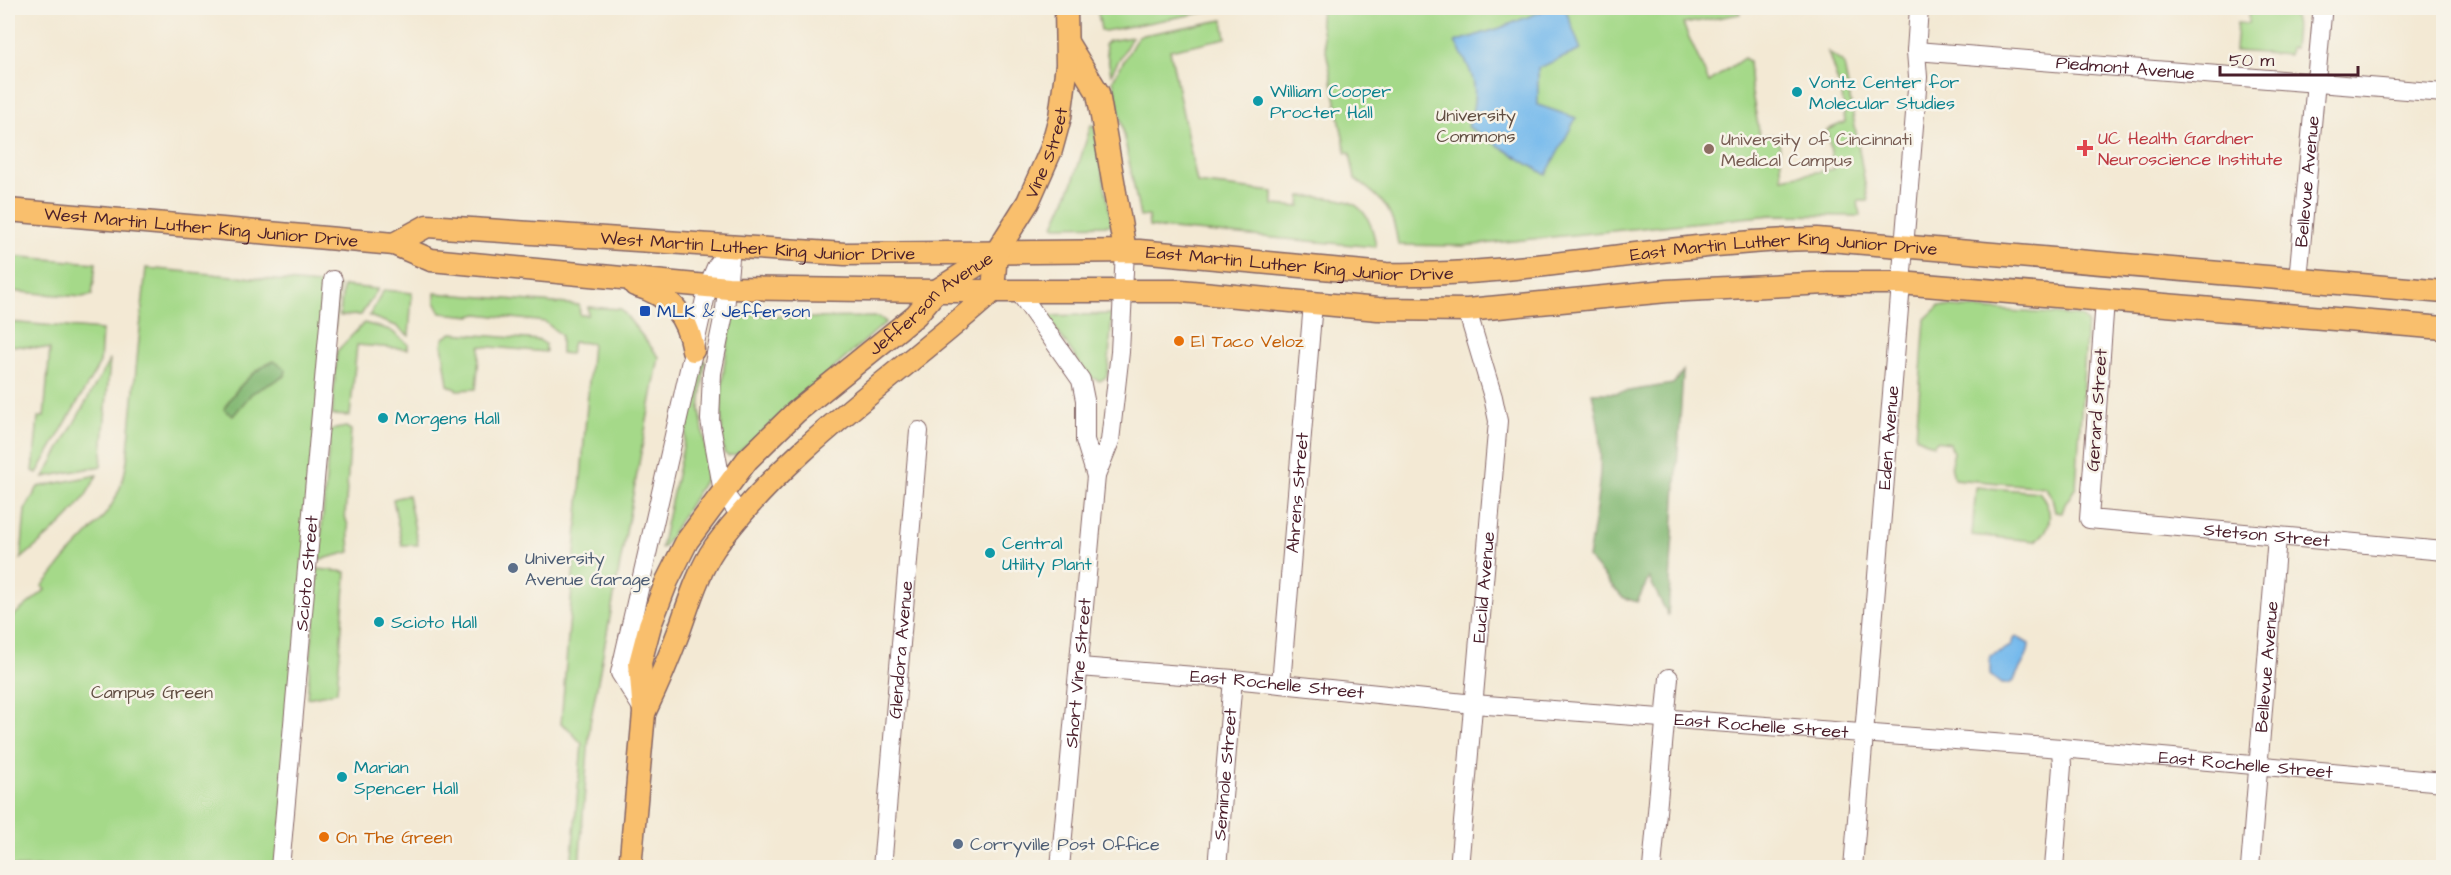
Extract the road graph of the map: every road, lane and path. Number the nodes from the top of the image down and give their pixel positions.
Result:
1 (1066, 8) edge
2 (1919, 8) edge
3 (2319, 10) edge
4 (1068, 44) junction
5 (1916, 51) junction
6 (2316, 83) junction
7 (2444, 93) edge
8 (8, 210) edge
9 (394, 244) junction
10 (1904, 246) junction
11 (731, 247) junction
12 (1125, 251) junction
13 (996, 252) junction
14 (596, 274) junction
15 (333, 280) dead end
16 (2298, 280) junction
17 (1900, 283) junction
18 (718, 287) junction
19 (1124, 290) junction
20 (936, 291) junction
21 (993, 291) junction
22 (1019, 292) junction
23 (2444, 292) edge
24 (2105, 300) junction
25 (1313, 303) junction
26 (1467, 310) junction
27 (2444, 328) edge
28 (693, 350) junction
29 (919, 431) dead end
30 (1096, 476) junction
31 (723, 492) junction
32 (741, 516) junction
33 (2089, 519) joint
34 (2277, 537) junction
35 (2444, 551) edge
36 (1080, 667) junction
37 (1669, 678) dead end
38 (1233, 679) junction
39 (1281, 684) junction
40 (1474, 704) junction
41 (644, 713) junction
42 (1666, 718) junction
43 (1864, 733) junction
44 (2061, 748) junction
45 (2259, 765) junction
46 (2444, 782) edge
47 (280, 867) edge
48 (630, 867) edge
49 (882, 867) edge
50 (1060, 867) edge
51 (1217, 867) edge
52 (1459, 867) edge
53 (1652, 867) edge
54 (1853, 867) edge
55 (2054, 867) edge
56 (2250, 867) edge

1 - 4 main road, Vine Street
2 - 5 street, Eden Avenue
3 - 6 street, Bellevue Avenue
4 - 12 main road, Vine Street
4 - 13 main road, Vine Street
5 - 6 street, Piedmont Avenue
5 - 10 street, Eden Avenue
6 - 7 street, Piedmont Avenue
6 - 16 street, Bellevue Avenue
8 - 9 main road, West Martin Luther King Junior Drive
9 - 11 main road, West Martin Luther King Junior Drive
9 - 14 main road, West Martin Luther King Junior Drive
10 - 12 main road, East Martin Luther King Junior Drive
10 - 16 main road, East Martin Luther King Junior Drive
10 - 17 street, Eden Avenue
11 - 13 main road, West Martin Luther King Junior Drive
11 - 18 street
12 - 13 main road, West Martin Luther King Junior Drive
12 - 19 street, Short Vine Street
13 - 20 main road, Jefferson Avenue
13 - 21 main road, Jefferson Avenue
14 - 18 main road, West Martin Luther King Junior Drive
14 - 28 main road
15 - 47 street, Scioto Street
16 - 23 main road, East Martin Luther King Junior Drive
17 - 24 main road, East Martin Luther King Junior Drive
17 - 26 main road, East Martin Luther King Junior Drive
17 - 43 street, Eden Avenue
18 - 20 main road, West Martin Luther King Junior Drive
18 - 28 street
18 - 31 street
19 - 22 main road, West Martin Luther King Junior Drive
19 - 25 main road, East Martin Luther King Junior Drive
19 - 30 street, Short Vine Street
20 - 21 main road, West Martin Luther King Junior Drive
20 - 31 main road, Jefferson Avenue
21 - 22 main road, West Martin Luther King Junior Drive
21 - 32 main road, Jefferson Avenue
22 - 30 street, Short Vine Street
24 - 27 main road, East Martin Luther King Junior Drive
24 - 33 street, Gerard Street
25 - 26 main road, East Martin Luther King Junior Drive
25 - 39 street, Ahrens Street
26 - 40 street, Euclid Avenue
28 - 41 street
29 - 49 street, Glendora Avenue
30 - 36 street, Short Vine Street
31 - 32 street
31 - 41 main road, Jefferson Avenue
32 - 41 main road, Jefferson Avenue
33 - 34 street, Stetson Street
34 - 35 street, Stetson Street
34 - 45 street, Bellevue Avenue
36 - 38 street, East Rochelle Street
36 - 50 street, Short Vine Street
37 - 42 street
38 - 39 street, East Rochelle Street
38 - 51 street, Seminole Street
39 - 40 street, East Rochelle Street
40 - 42 street, East Rochelle Street
40 - 52 street, Euclid Avenue
41 - 48 main road, Jefferson Avenue
42 - 43 street, East Rochelle Street
42 - 53 street
43 - 44 street, East Rochelle Street
43 - 54 street, Eden Avenue
44 - 45 street, East Rochelle Street
44 - 55 street
45 - 46 street, East Rochelle Street
45 - 56 street, Bellevue Avenue

